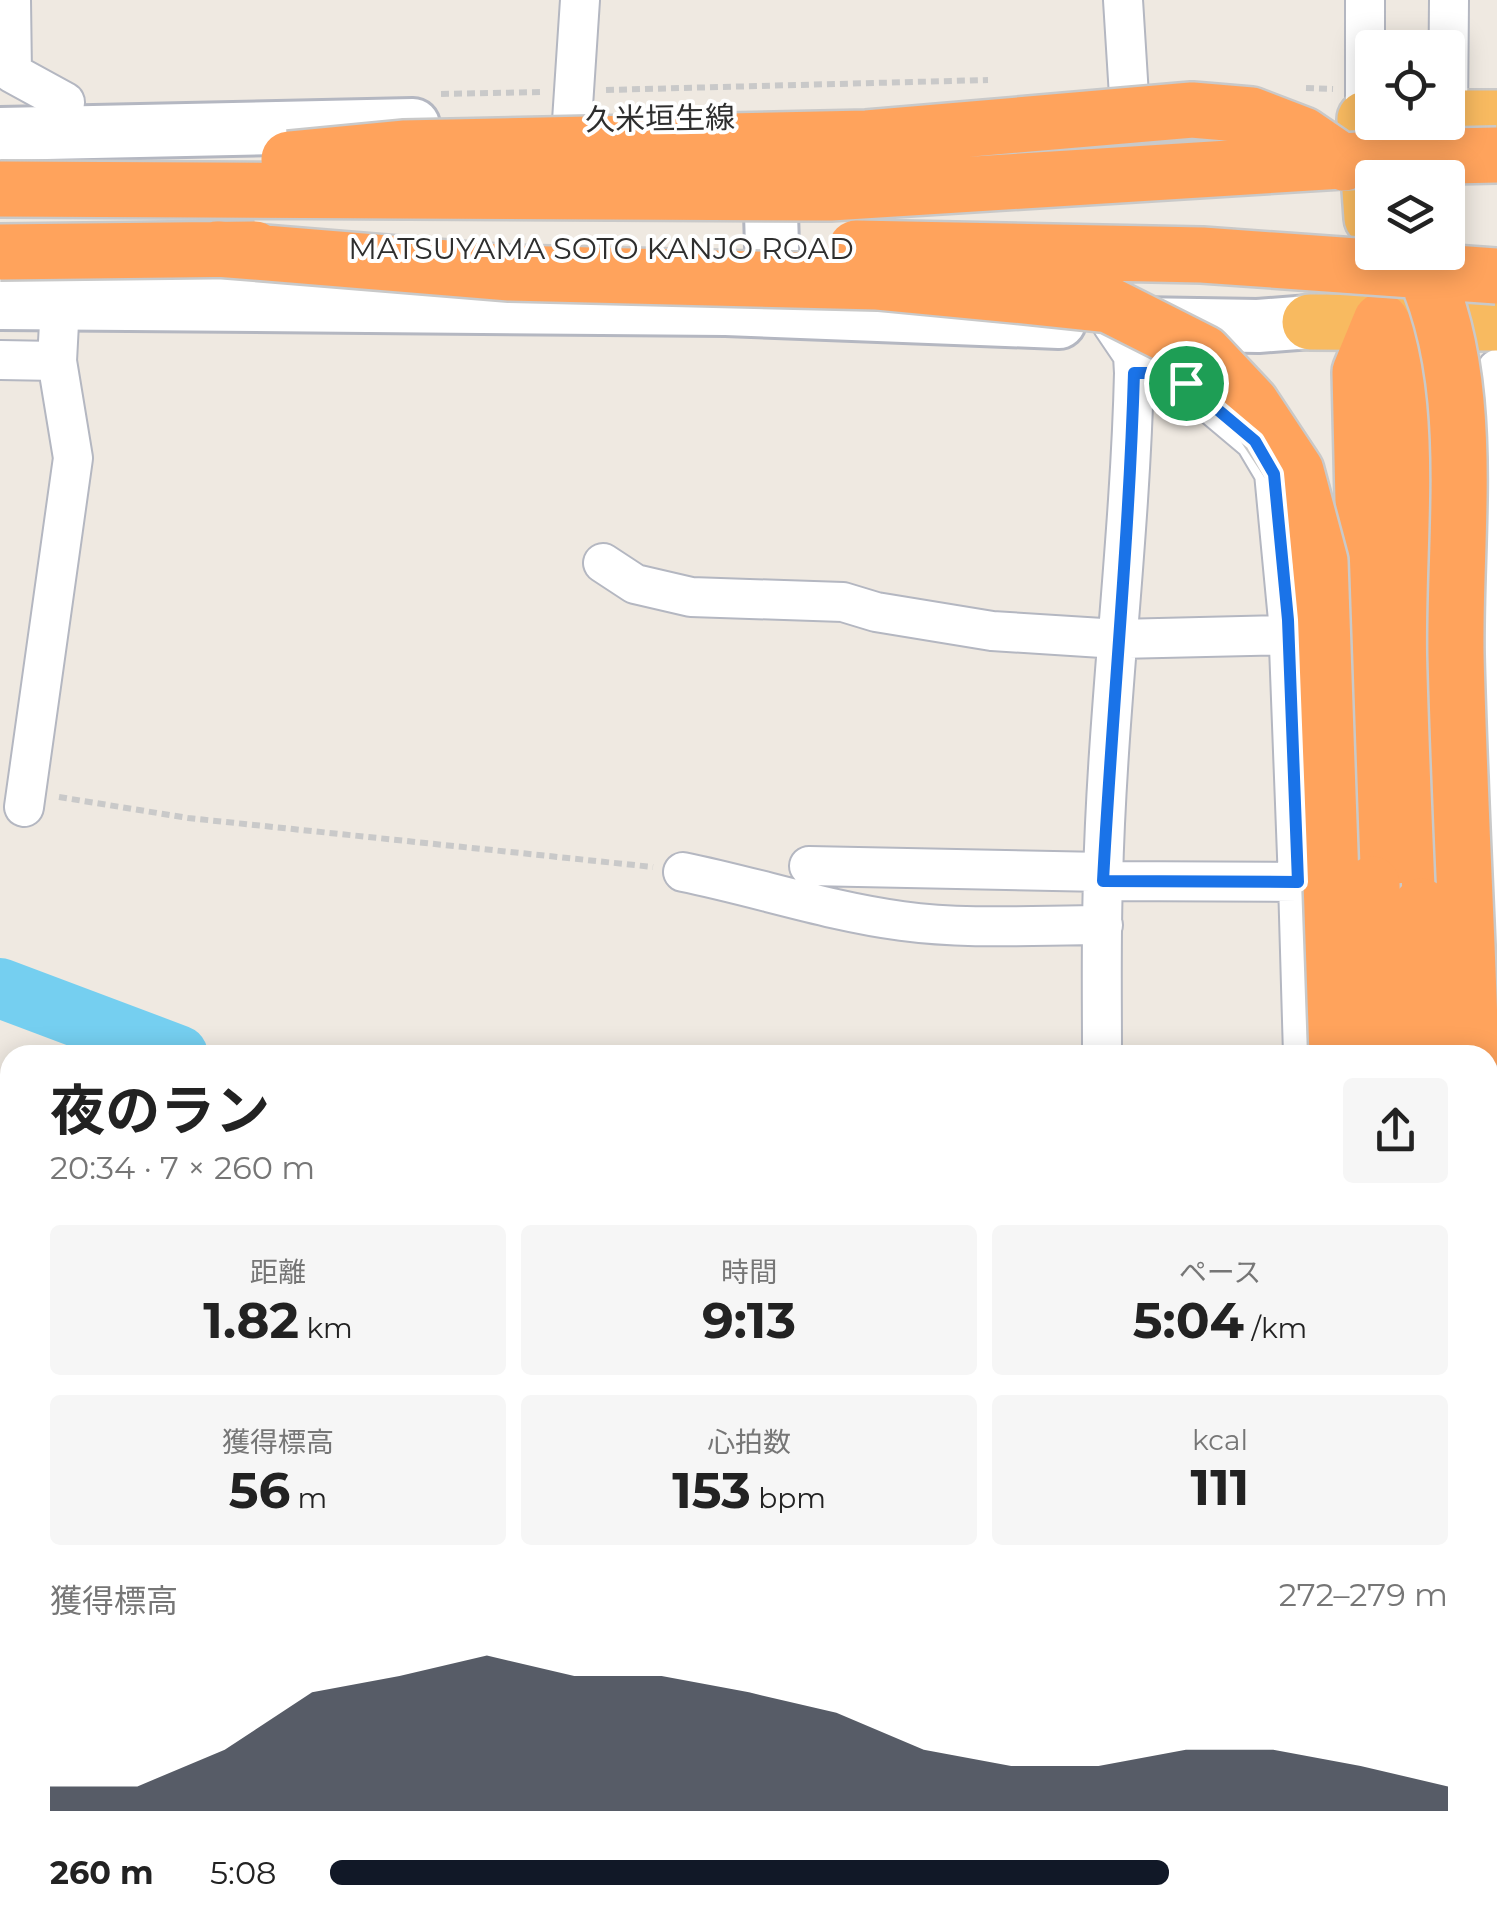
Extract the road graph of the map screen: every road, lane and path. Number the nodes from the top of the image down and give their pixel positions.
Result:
1 (11, 0) edge
2 (580, 0) edge
3 (1123, 0) edge
4 (1365, 0) edge
5 (1449, 0) edge
6 (1449, 30) edge
7 (6, 73) edge
8 (1008, 80) dead end
9 (437, 94) dead end
10 (573, 106) junction
11 (1345, 106) edge
12 (1130, 112) junction
13 (768, 116) junction
14 (1465, 118) edge
15 (1497, 118) edge
16 (61, 133) junction
17 (0, 134) edge
18 (1497, 155) edge
19 (1358, 160) edge
20 (1355, 173) edge
21 (88, 188) junction
22 (0, 189) edge
23 (217, 249) junction
24 (0, 252) edge
25 (1377, 270) edge
26 (1423, 270) edge
27 (1497, 276) edge
28 (0, 303) edge
29 (60, 304) junction
30 (774, 311) junction
31 (1381, 321) junction
32 (1310, 322) joint
33 (1497, 322) edge
34 (1112, 324) junction
35 (0, 360) edge
36 (56, 360) junction
37 (1497, 369) edge
38 (1134, 373) junction
39 (604, 562) dead end
40 (1288, 635) junction
41 (1118, 640) junction
42 (25, 799) joint
43 (810, 866) dead end
44 (683, 872) joint
45 (1103, 876) junction
46 (1298, 882) junction
47 (1103, 925) junction
48 (1494, 962) edge
49 (1102, 1045) edge
50 (1303, 1045) edge
51 (1337, 1045) edge
52 (1377, 1045) edge
53 (1425, 1045) edge
54 (1470, 1045) edge

1 - 7 street
2 - 10 street
3 - 12 street
4 - 11 street
5 - 6 street
7 - 16 street
8 - 10 path
9 - 10 path
10 - 13 main road, 久米垣生線
10 - 16 main road, 久米垣生線
11 - 12 main road, 久米垣生線
11 - 19 highway
12 - 13 main road, 久米垣生線
13 - 30 main road
14 - 15 highway
16 - 17 main road, 久米垣生線
16 - 29 main road
18 - 21 highway, MATSUYAMA SOTO KANJO ROAD, bridge
20 - 21 highway, bridge
21 - 22 highway, MATSUYAMA SOTO KANJO ROAD, bridge
23 - 24 highway, MATSUYAMA SOTO KANJO ROAD, bridge
23 - 27 highway, MATSUYAMA SOTO KANJO ROAD, bridge
23 - 51 highway, bridge
25 - 31 highway
26 - 54 highway, bridge
28 - 29 main road
29 - 30 main road
29 - 36 street
30 - 34 main road
31 - 32 highway
31 - 33 highway
31 - 52 highway, bridge
31 - 53 highway, bridge
32 - 34 main road
34 - 38 street
35 - 36 street
36 - 42 street
37 - 48 street
38 - 40 street
38 - 41 street
39 - 41 street
40 - 41 street
40 - 46 street
41 - 45 street
42 - 44 path
43 - 45 street
44 - 47 street
45 - 46 street
45 - 47 street
46 - 48 street
46 - 50 street
47 - 49 street

